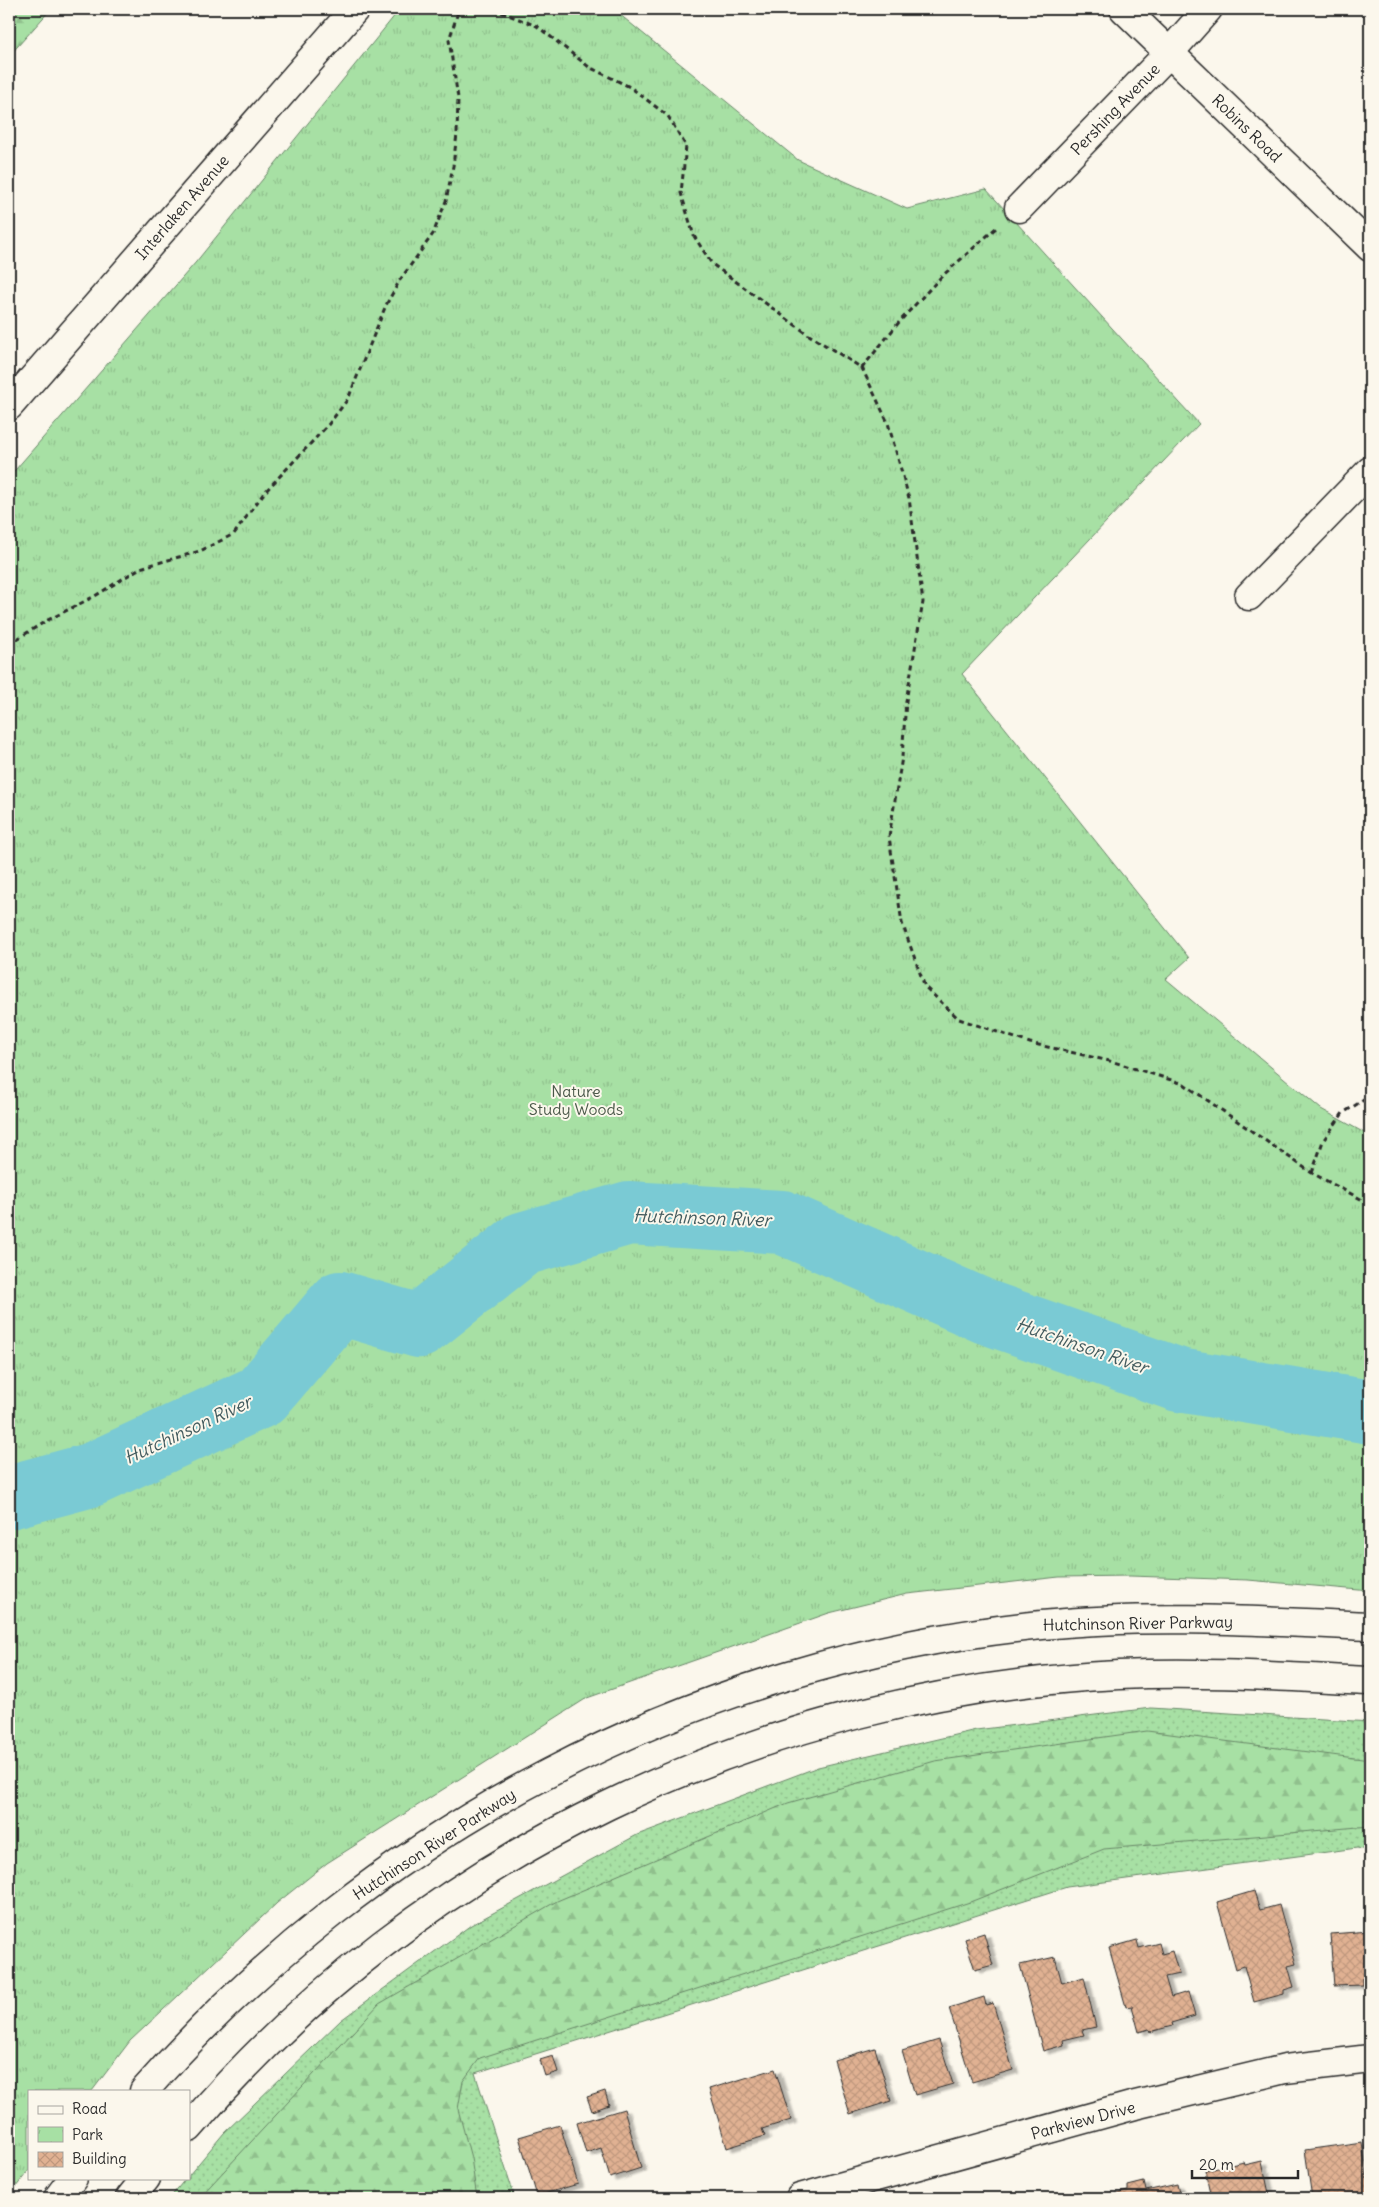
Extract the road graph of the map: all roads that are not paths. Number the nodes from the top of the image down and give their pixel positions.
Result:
1 (355, 9) edge
2 (1124, 9) edge
3 (1208, 9) edge
4 (1169, 53) junction
5 (1019, 208) road end
6 (1370, 247) edge
7 (9, 406) edge
8 (1370, 471) edge
9 (1249, 596) dead end
10 (1370, 1626) edge
11 (1370, 1681) edge
12 (1370, 2060) edge
13 (145, 2090) edge
14 (190, 2127) edge
15 (72, 2180) edge
16 (144, 2180) edge
17 (58, 2198) edge
18 (130, 2198) edge
19 (800, 2198) edge

1 - 7 main road, Interlaken Avenue
2 - 4 main road, Robins Road
3 - 4 main road, Pershing Avenue
4 - 5 main road, Pershing Avenue
4 - 6 main road, Robins Road
8 - 9 main road
10 - 13 main road, Hutchinson River Parkway
11 - 14 main road
12 - 19 main road, Parkview Drive
15 - 17 main road
16 - 18 main road

